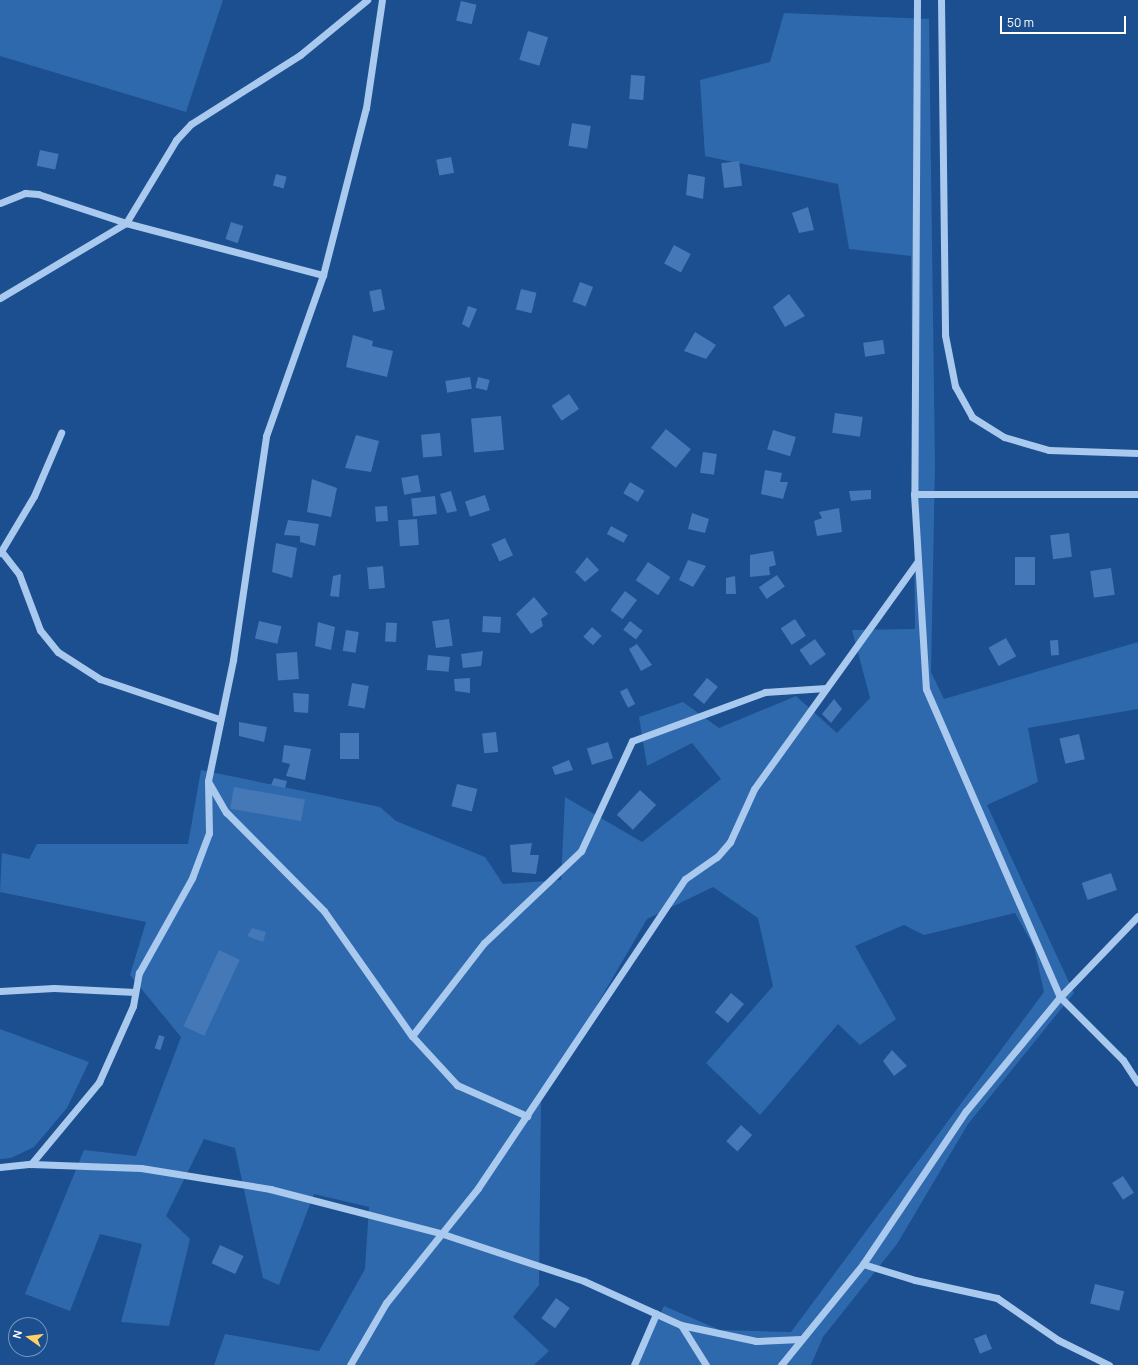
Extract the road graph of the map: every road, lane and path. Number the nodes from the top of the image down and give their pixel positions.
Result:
1 (367, 0) edge
2 (382, 0) edge
3 (917, 0) edge
4 (941, 0) edge
5 (0, 203) edge
6 (126, 223) junction
7 (323, 275) junction
8 (0, 298) edge
9 (62, 433) dead end
10 (1138, 453) edge
11 (914, 494) junction
12 (1138, 494) edge
13 (0, 552) edge
14 (917, 562) junction
15 (826, 688) junction
16 (219, 720) junction
17 (208, 781) junction
18 (1138, 916) edge
19 (0, 991) edge
20 (135, 992) junction
21 (1060, 997) junction
22 (412, 1036) junction
23 (1138, 1082) edge
24 (527, 1116) junction
25 (31, 1164) junction
26 (0, 1166) edge
27 (440, 1233) junction
28 (863, 1264) junction
29 (656, 1314) junction
30 (681, 1326) junction
31 (801, 1339) junction
32 (350, 1365) edge
33 (634, 1365) edge
34 (706, 1365) edge
35 (781, 1365) edge
36 (1109, 1365) edge

1 - 6 street
2 - 7 street
3 - 11 street
4 - 10 street
5 - 6 street
6 - 7 street
6 - 8 street
7 - 16 street
9 - 13 street
11 - 12 street
11 - 14 street
13 - 16 street
14 - 15 street
14 - 21 street
15 - 22 street
15 - 24 street
16 - 17 street
17 - 20 street
17 - 22 street
18 - 21 street
19 - 20 street
20 - 25 street
21 - 23 street
21 - 28 street
22 - 24 street
24 - 27 street
25 - 26 street
25 - 27 street
27 - 29 street
27 - 32 street
28 - 31 street
28 - 36 street
29 - 30 street
29 - 33 street
30 - 31 street
30 - 34 street
31 - 35 street

